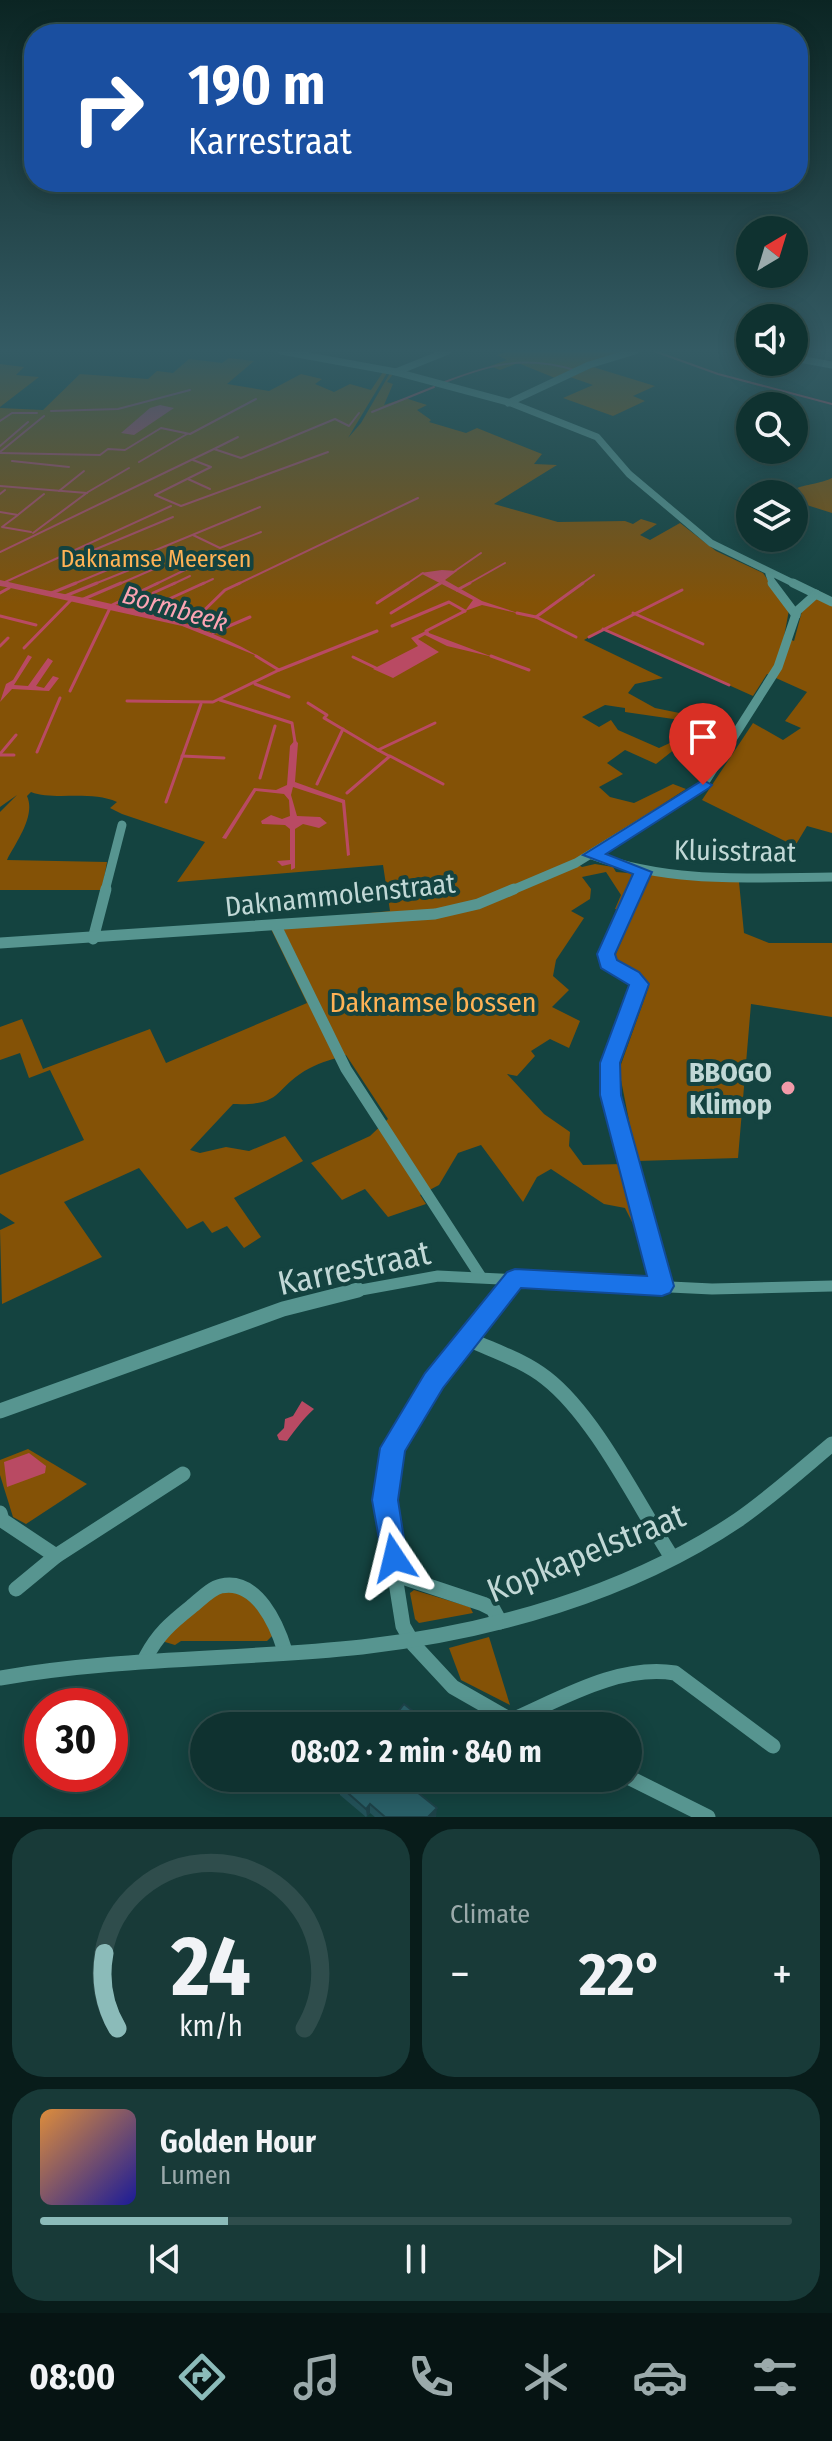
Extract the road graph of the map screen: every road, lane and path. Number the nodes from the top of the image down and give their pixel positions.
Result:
1 (594, 436) edge
2 (769, 574) junction
3 (816, 594) junction
4 (832, 602) edge
5 (796, 615) junction
6 (122, 825) dead end
7 (592, 855) junction
8 (643, 872) junction
9 (832, 877) edge
10 (276, 926) junction
11 (93, 939) junction
12 (0, 943) edge
13 (481, 1277) junction
14 (515, 1278) junction
15 (662, 1286) junction
16 (832, 1286) edge
17 (468, 1339) junction
18 (0, 1411) edge
19 (832, 1444) edge
20 (183, 1474) dead end
21 (0, 1513) edge
22 (56, 1556) junction
23 (671, 1556) junction
24 (396, 1575) junction
25 (16, 1589) dead end
26 (500, 1622) junction
27 (411, 1641) junction
28 (285, 1651) junction
29 (146, 1657) junction
30 (0, 1678) edge
31 (496, 1712) edge
32 (542, 1712) edge
33 (773, 1746) dead end
34 (642, 1784) edge
35 (708, 1817) edge

1 - 2 street
2 - 3 street
2 - 5 street
3 - 4 street
3 - 5 street, Daknammolenstraat
5 - 7 street, Daknammolenstraat
6 - 11 street
7 - 8 street, Kluisstraat
7 - 10 street, Daknammolenstraat
8 - 9 street, Kluisstraat
8 - 15 street
10 - 11 street, Daknammolenstraat
10 - 13 street
11 - 12 street, Daknammolenstraat
13 - 14 street, Karrestraat
13 - 18 street, Karrestraat
14 - 15 street, Karrestraat
14 - 17 street
15 - 16 street, Karrestraat
17 - 23 street
17 - 24 street
19 - 23 street, Kopkapelstraat
20 - 22 street
21 - 22 street
22 - 25 street
23 - 26 street, Kopkapelstraat
24 - 26 street
24 - 27 street
26 - 27 street, Kopkapelstraat
27 - 28 street, Kopkapelstraat
27 - 31 street
28 - 29 street, Kopkapelstraat
28 - 29 street
29 - 30 street, Kopkapelstraat
32 - 33 street
34 - 35 street

